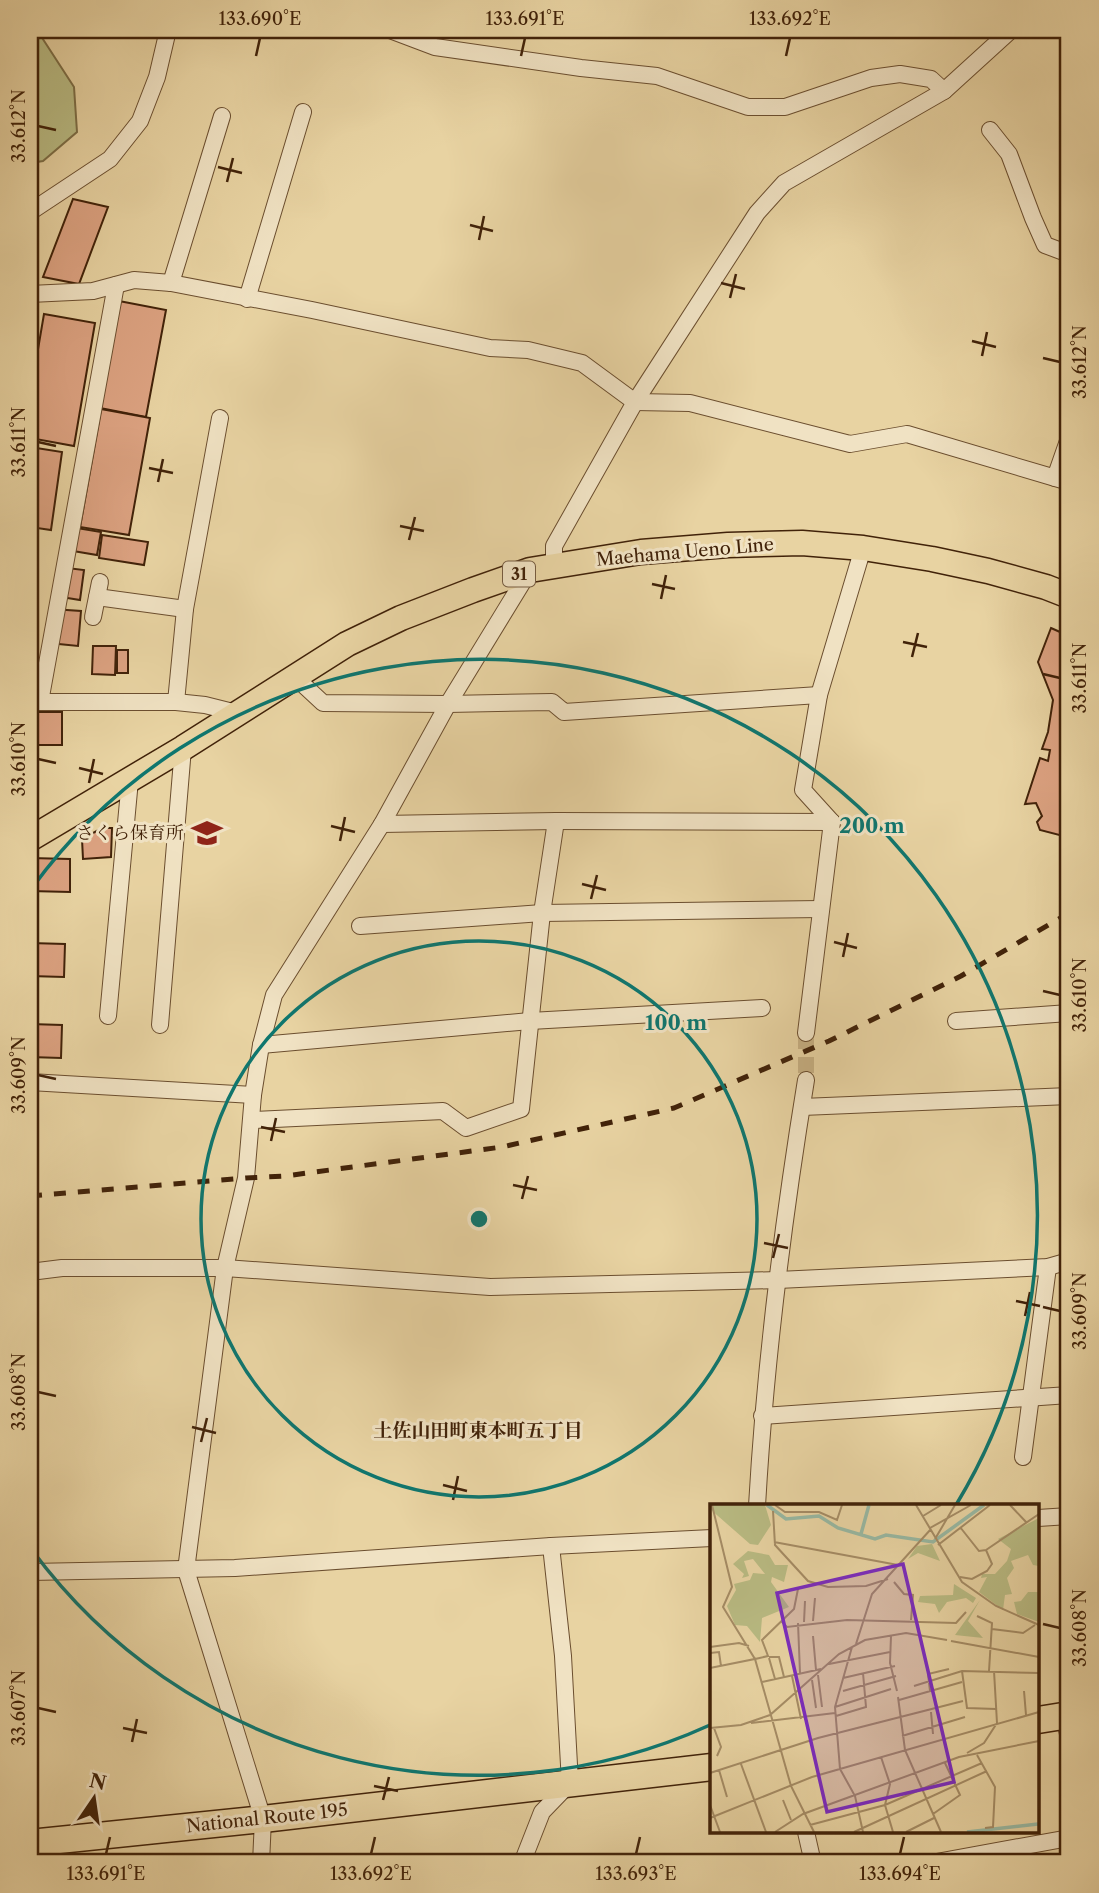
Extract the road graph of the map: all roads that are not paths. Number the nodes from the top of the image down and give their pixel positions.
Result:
1 (168, 30) edge
2 (390, 30) edge
3 (1011, 30) edge
4 (944, 91) junction
5 (303, 112) dead end
6 (222, 116) dead end
7 (990, 130) dead end
8 (30, 212) edge
9 (1069, 254) edge
10 (171, 283) junction
11 (116, 285) junction
12 (30, 293) edge
13 (247, 299) junction
14 (635, 402) junction
15 (220, 418) dead end
16 (1069, 438) edge
17 (1062, 480) edge
18 (863, 548) junction
19 (554, 566) junction
20 (530, 570) junction
21 (1069, 596) edge
22 (185, 609) junction
23 (93, 617) dead end
24 (295, 677) junction
25 (819, 695) junction
26 (35, 702) edge
27 (176, 702) junction
28 (448, 704) junction
29 (237, 713) junction
30 (183, 748) junction
31 (130, 780) junction
32 (556, 821) junction
33 (832, 822) junction
34 (382, 824) junction
35 (30, 839) edge
36 (821, 909) junction
37 (542, 914) junction
38 (360, 926) dead end
39 (762, 1008) dead end
40 (1069, 1013) edge
41 (108, 1016) dead end
42 (530, 1021) junction
43 (956, 1021) dead end
44 (160, 1025) dead end
45 (806, 1033) tunnel mouth
46 (261, 1045) junction
47 (806, 1080) tunnel mouth
48 (30, 1082) edge
49 (253, 1095) junction
50 (1069, 1096) edge
51 (802, 1107) junction
52 (252, 1120) junction
53 (1069, 1261) edge
54 (1048, 1267) junction
55 (225, 1268) junction
56 (30, 1272) edge
57 (778, 1280) junction
58 (1069, 1395) edge
59 (1031, 1398) junction
60 (762, 1416) junction
61 (1023, 1457) dead end
62 (757, 1504) edge
63 (1069, 1517) edge
64 (1040, 1518) edge
65 (710, 1538) edge
66 (551, 1546) junction
67 (186, 1570) junction
68 (30, 1572) edge
69 (1040, 1720) edge
70 (1068, 1723) edge
71 (710, 1767) edge
72 (570, 1783) junction
73 (262, 1819) junction
74 (806, 1834) edge
75 (1069, 1838) edge
76 (30, 1843) edge
77 (261, 1863) edge
78 (522, 1863) edge
79 (813, 1863) edge
80 (931, 1863) edge

1 - 8 street
2 - 4 street
3 - 4 street
4 - 14 street
5 - 13 street
6 - 10 street
7 - 9 street
10 - 11 street
10 - 13 street
11 - 12 street
11 - 26 street
13 - 14 street
14 - 17 street
14 - 19 street
15 - 22 street
16 - 17 street
18 - 19 main road, Maehama Ueno Line / 31
18 - 21 main road, Maehama Ueno Line / 31
18 - 25 street
19 - 20 main road, Maehama Ueno Line / 31
20 - 24 main road, Maehama Ueno Line / 31
20 - 28 street
22 - 23 street
22 - 27 street
24 - 28 street
24 - 29 main road, Maehama Ueno Line / 31
25 - 28 street
25 - 33 street
26 - 27 street
27 - 29 street
28 - 34 street
29 - 30 main road, Maehama Ueno Line / 31
30 - 31 main road, Maehama Ueno Line / 31
30 - 44 street
31 - 35 main road, Maehama Ueno Line / 31
31 - 41 street
32 - 33 street
32 - 34 street
32 - 37 street
33 - 36 street
34 - 46 street
36 - 37 street
36 - 45 street
37 - 38 street
37 - 42 street
39 - 42 street
40 - 43 street
42 - 46 street
42 - 52 street
46 - 49 street
47 - 51 street
48 - 49 street
49 - 52 street
50 - 51 street
51 - 57 street
52 - 55 street
53 - 54 street
54 - 57 street
54 - 59 street
55 - 56 street
55 - 57 street
55 - 67 street
57 - 60 street
58 - 59 street
59 - 60 street
59 - 61 street
60 - 62 street
63 - 64 street
65 - 66 street
66 - 67 street
66 - 72 street
67 - 68 street
67 - 73 street
69 - 70 highway
71 - 72 highway, National Route 195
72 - 73 highway, National Route 195
72 - 78 street
73 - 76 highway, National Route 195
73 - 77 street
74 - 79 street
75 - 80 street

